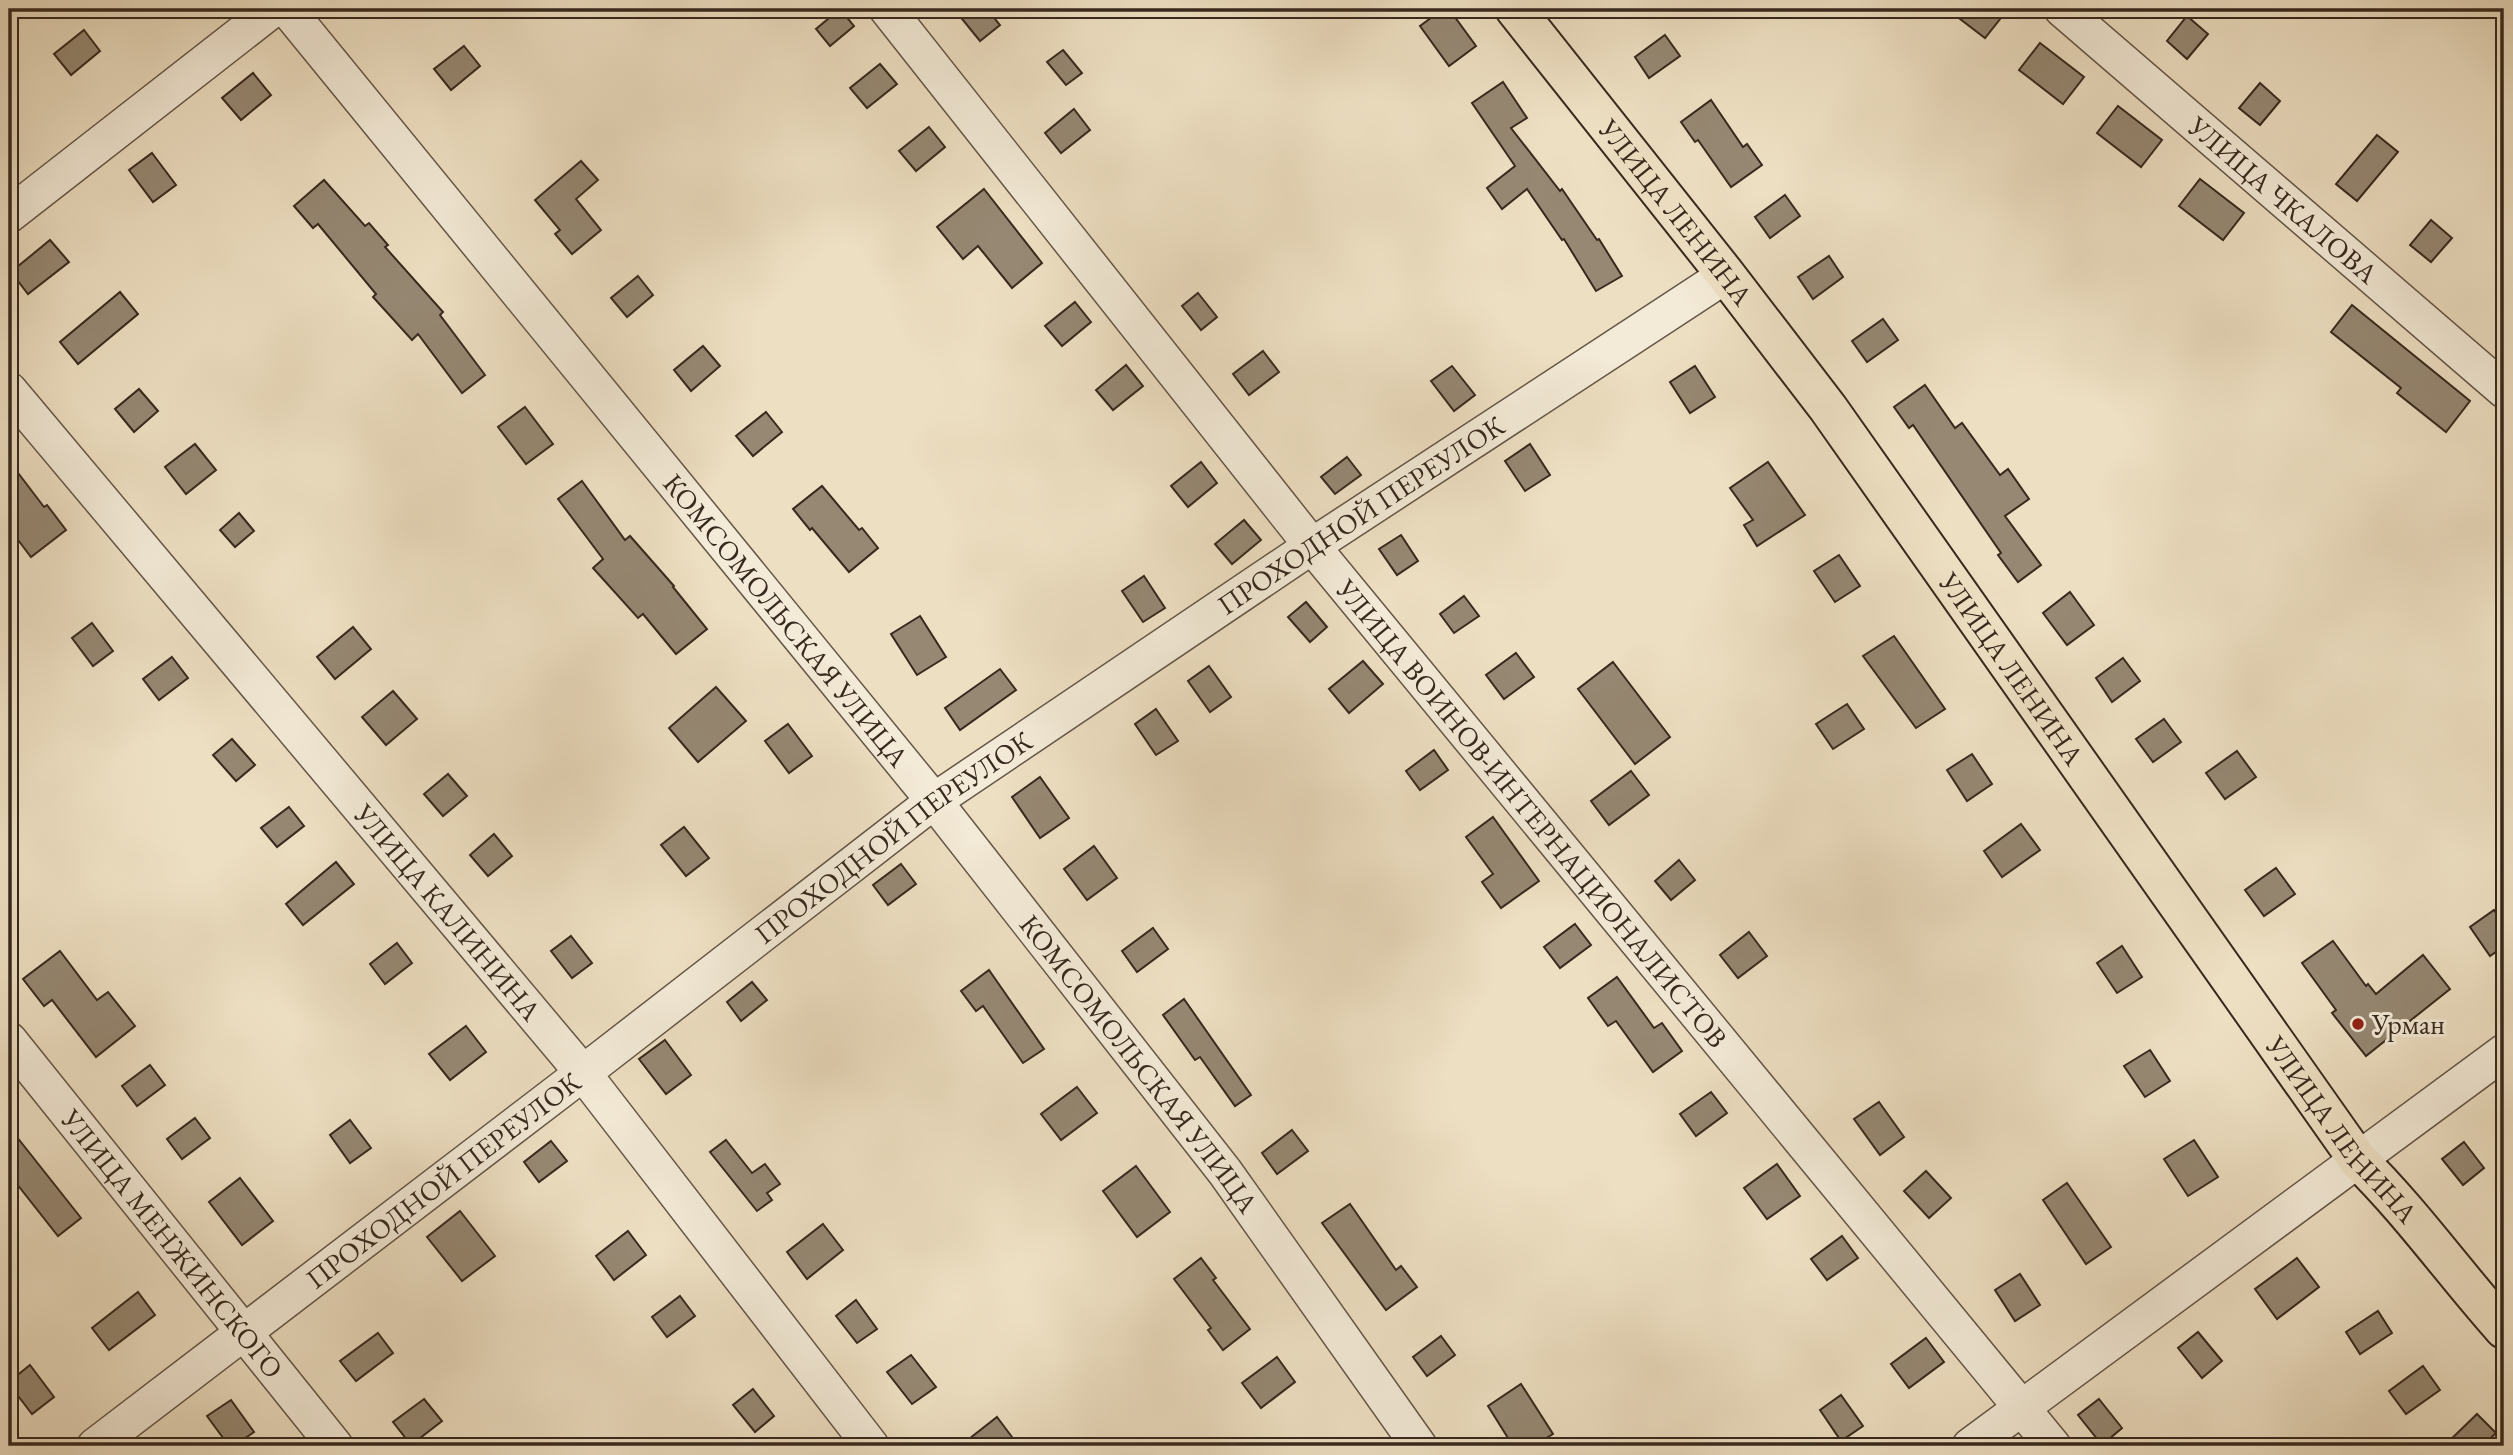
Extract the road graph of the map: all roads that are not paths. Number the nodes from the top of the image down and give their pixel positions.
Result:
1 (273, 9) edge
2 (287, 9) edge
3 (887, 9) edge
4 (1515, 9) edge
5 (2062, 9) edge
6 (9, 215) edge
7 (1726, 275) junction
8 (9, 390) edge
9 (2504, 390) edge
10 (1311, 546) junction
11 (934, 801) junction
12 (9, 1040) edge
13 (2504, 1052) edge
14 (583, 1073) junction
15 (2358, 1160) junction
16 (2504, 1329) edge
17 (243, 1332) junction
18 (2023, 1408) junction
19 (95, 1446) edge
20 (335, 1446) edge
21 (872, 1446) edge
22 (1419, 1446) edge
23 (1970, 1446) edge
24 (2053, 1446) edge

1 - 6 street
2 - 11 street, КОМСОМОЛЬСКАЯ УЛИЦА
3 - 10 street, УЛИЦА ВОИНОВ-ИНТЕРНАЦИОНАЛИСТОВ
4 - 7 main road, УЛИЦА ЛЕНИНА
5 - 9 street, УЛИЦА ЧКАЛОВА
7 - 10 street, ПРОХОДНОЙ ПЕРЕУЛОК
7 - 15 main road, УЛИЦА ЛЕНИНА
8 - 14 street, УЛИЦА КАЛИНИНА
10 - 11 street, ПРОХОДНОЙ ПЕРЕУЛОК
10 - 18 street, УЛИЦА ВОИНОВ-ИНТЕРНАЦИОНАЛИСТОВ
11 - 14 street, ПРОХОДНОЙ ПЕРЕУЛОК
11 - 22 street, КОМСОМОЛЬСКАЯ УЛИЦА
12 - 17 street, УЛИЦА МЕНЖИНСКОГО
13 - 15 street
14 - 17 street, ПРОХОДНОЙ ПЕРЕУЛОК
14 - 21 street, УЛИЦА КАЛИНИНА
15 - 16 main road, УЛИЦА ЛЕНИНА
15 - 18 street
17 - 19 street, ПРОХОДНОЙ ПЕРЕУЛОК
17 - 20 street, УЛИЦА МЕНЖИНСКОГО
18 - 23 street
18 - 24 street, УЛИЦА ВОИНОВ-ИНТЕРНАЦИОНАЛИСТОВ

